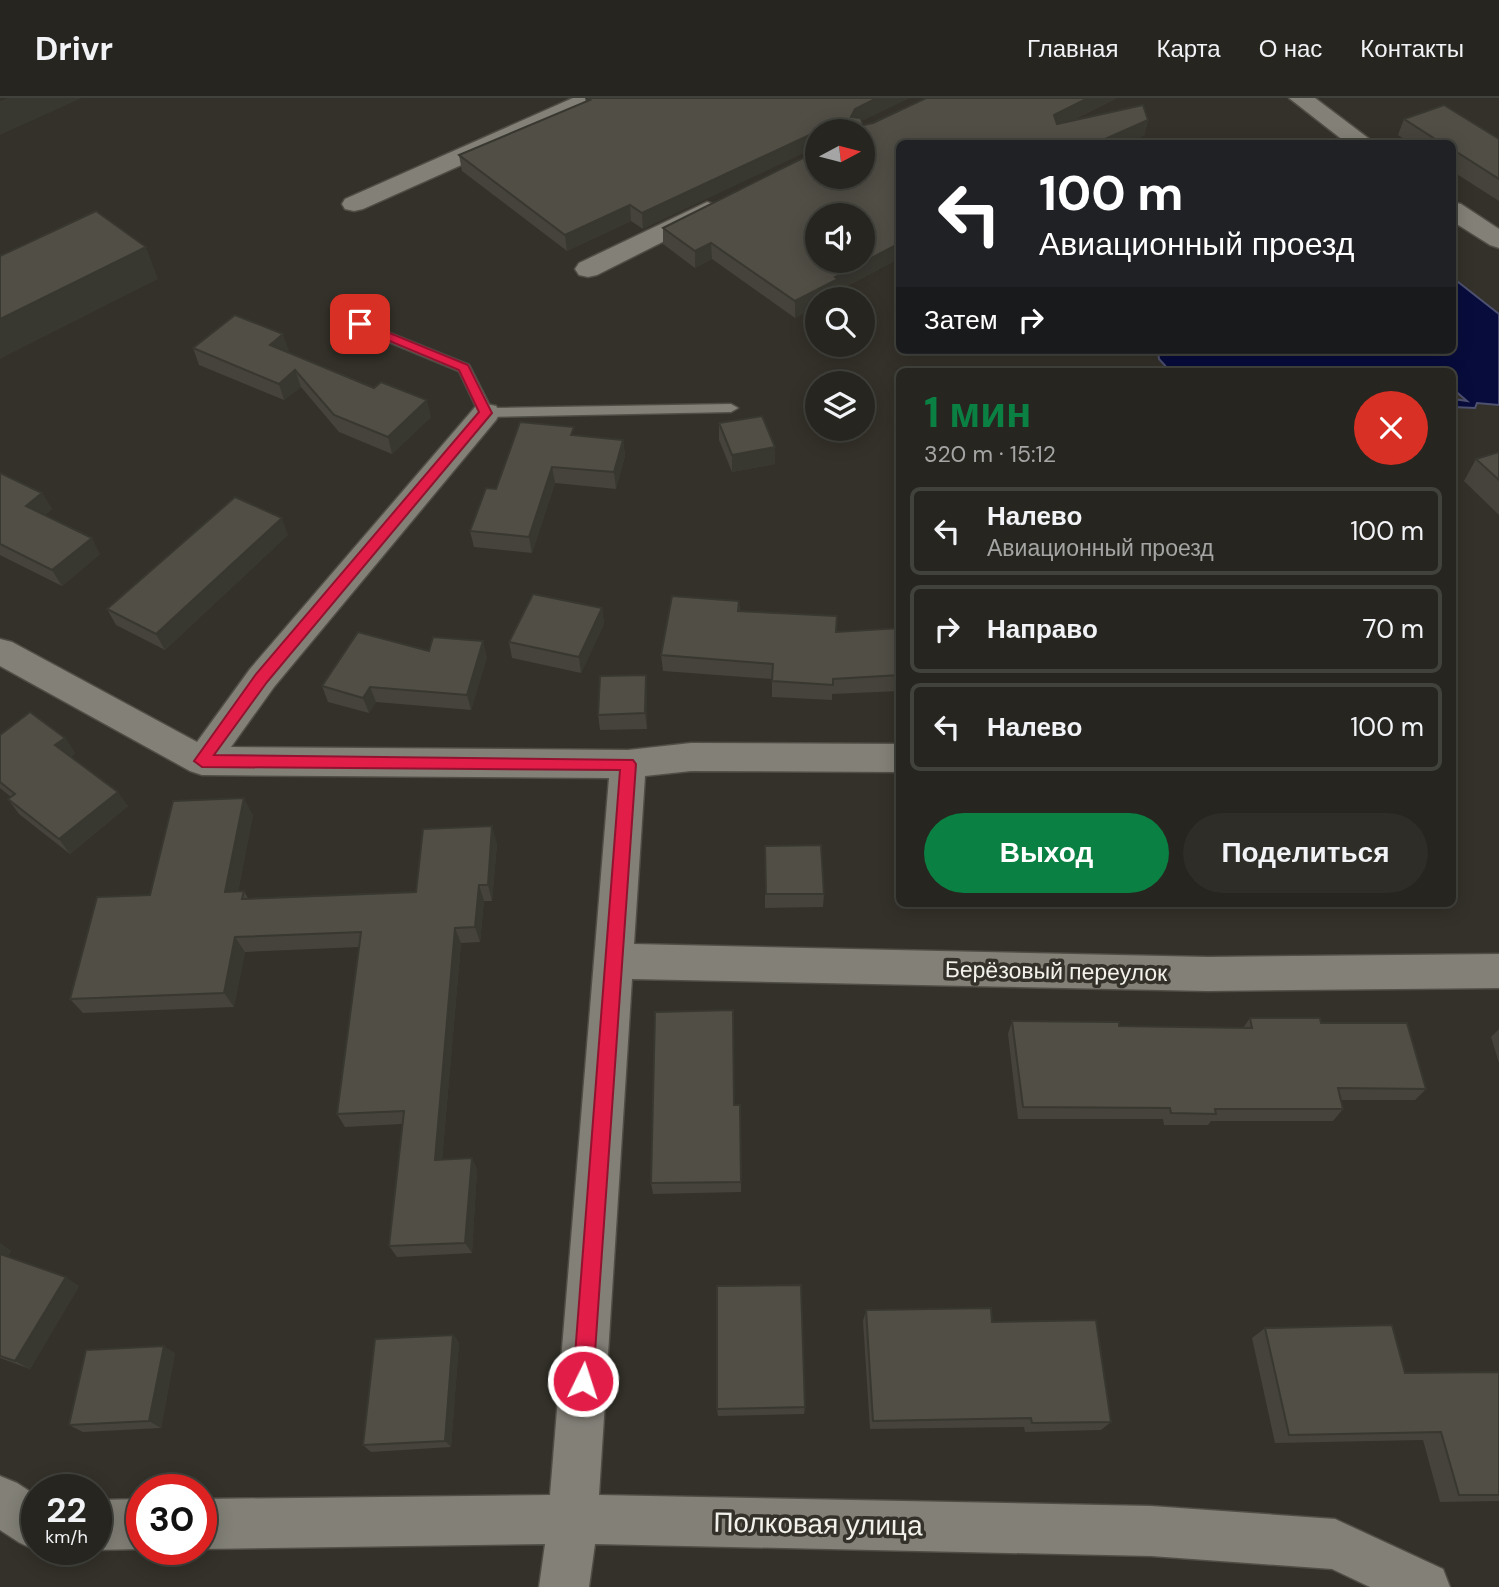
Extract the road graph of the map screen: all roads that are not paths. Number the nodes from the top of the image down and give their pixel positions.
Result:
1 (592, 98) edge
2 (1300, 98) edge
3 (1358, 139) edge
4 (733, 197) edge
5 (354, 204) dead end
6 (1456, 212) edge
7 (1499, 240) edge
8 (589, 269) dead end
9 (360, 324) dead end
10 (731, 408) dead end
11 (486, 413) junction
12 (0, 651) edge
13 (896, 758) edge
14 (202, 761) junction
15 (628, 764) junction
16 (614, 961) junction
17 (1499, 971) edge
18 (0, 1500) edge
19 (21, 1514) edge
20 (573, 1519) junction
21 (217, 1524) edge
22 (564, 1587) edge
23 (1425, 1587) edge

1 - 5 street
2 - 3 street
4 - 8 street
6 - 7 street
9 - 11 lane
10 - 11 lane
11 - 14 street
12 - 14 street
13 - 15 street
14 - 15 street
15 - 16 street
16 - 17 street, Берёзовый переулок
16 - 20 street
18 - 19 street
20 - 21 street, Полковая улица
20 - 22 street
20 - 23 street, Полковая улица

